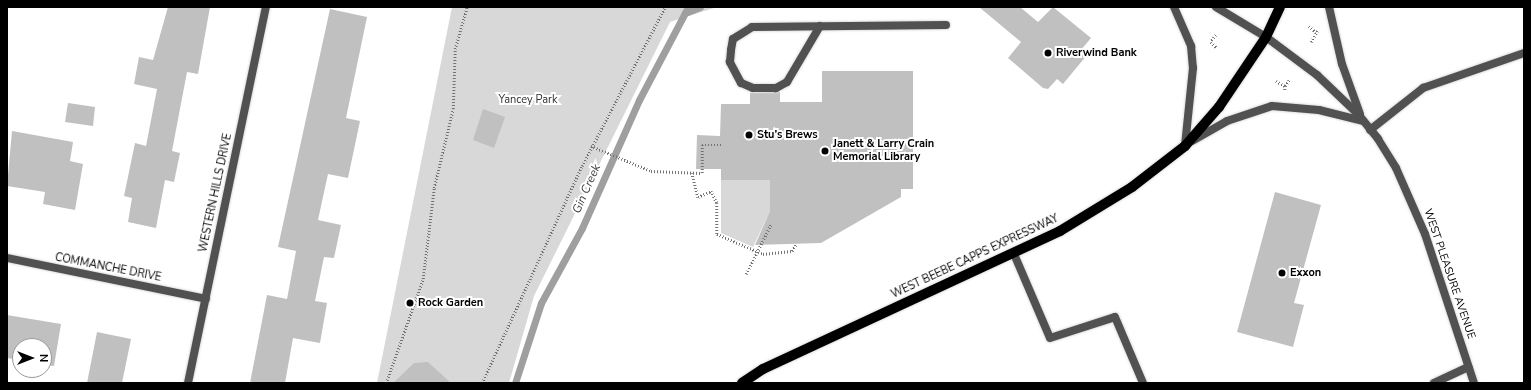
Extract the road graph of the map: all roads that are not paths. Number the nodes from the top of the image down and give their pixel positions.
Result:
1 (266, 7) edge
2 (1174, 7) edge
3 (1216, 7) edge
4 (1280, 7) edge
5 (1328, 7) edge
6 (946, 25) dead end
7 (820, 26) junction
8 (1266, 38) junction
9 (1524, 53) edge
10 (1363, 121) junction
11 (1370, 130) junction
12 (1185, 146) junction
13 (1014, 254) junction
14 (7, 258) edge
15 (206, 298) junction
16 (1469, 367) junction
17 (188, 383) edge
18 (742, 383) edge
19 (1143, 383) edge
20 (1434, 383) edge
21 (1474, 383) edge

1 - 15 street, WESTERN HILLS DRIVE
2 - 12 street
3 - 8 street, WEST PLEASURE AVENUE
4 - 8 main road, WEST BEEBE CAPPS EXPRESSWAY
5 - 10 street
6 - 7 street
7 - 7 street
8 - 10 street, WEST PLEASURE AVENUE
8 - 12 main road, WEST BEEBE CAPPS EXPRESSWAY
9 - 11 street
10 - 11 street, WEST PLEASURE AVENUE
10 - 12 street
11 - 16 street, WEST PLEASURE AVENUE
12 - 13 main road, WEST BEEBE CAPPS EXPRESSWAY
13 - 18 main road, WEST BEEBE CAPPS EXPRESSWAY
13 - 19 street
14 - 15 street, COMMANCHE DRIVE
15 - 17 street, WESTERN HILLS DRIVE
16 - 20 street
16 - 21 street, WEST PLEASURE AVENUE

